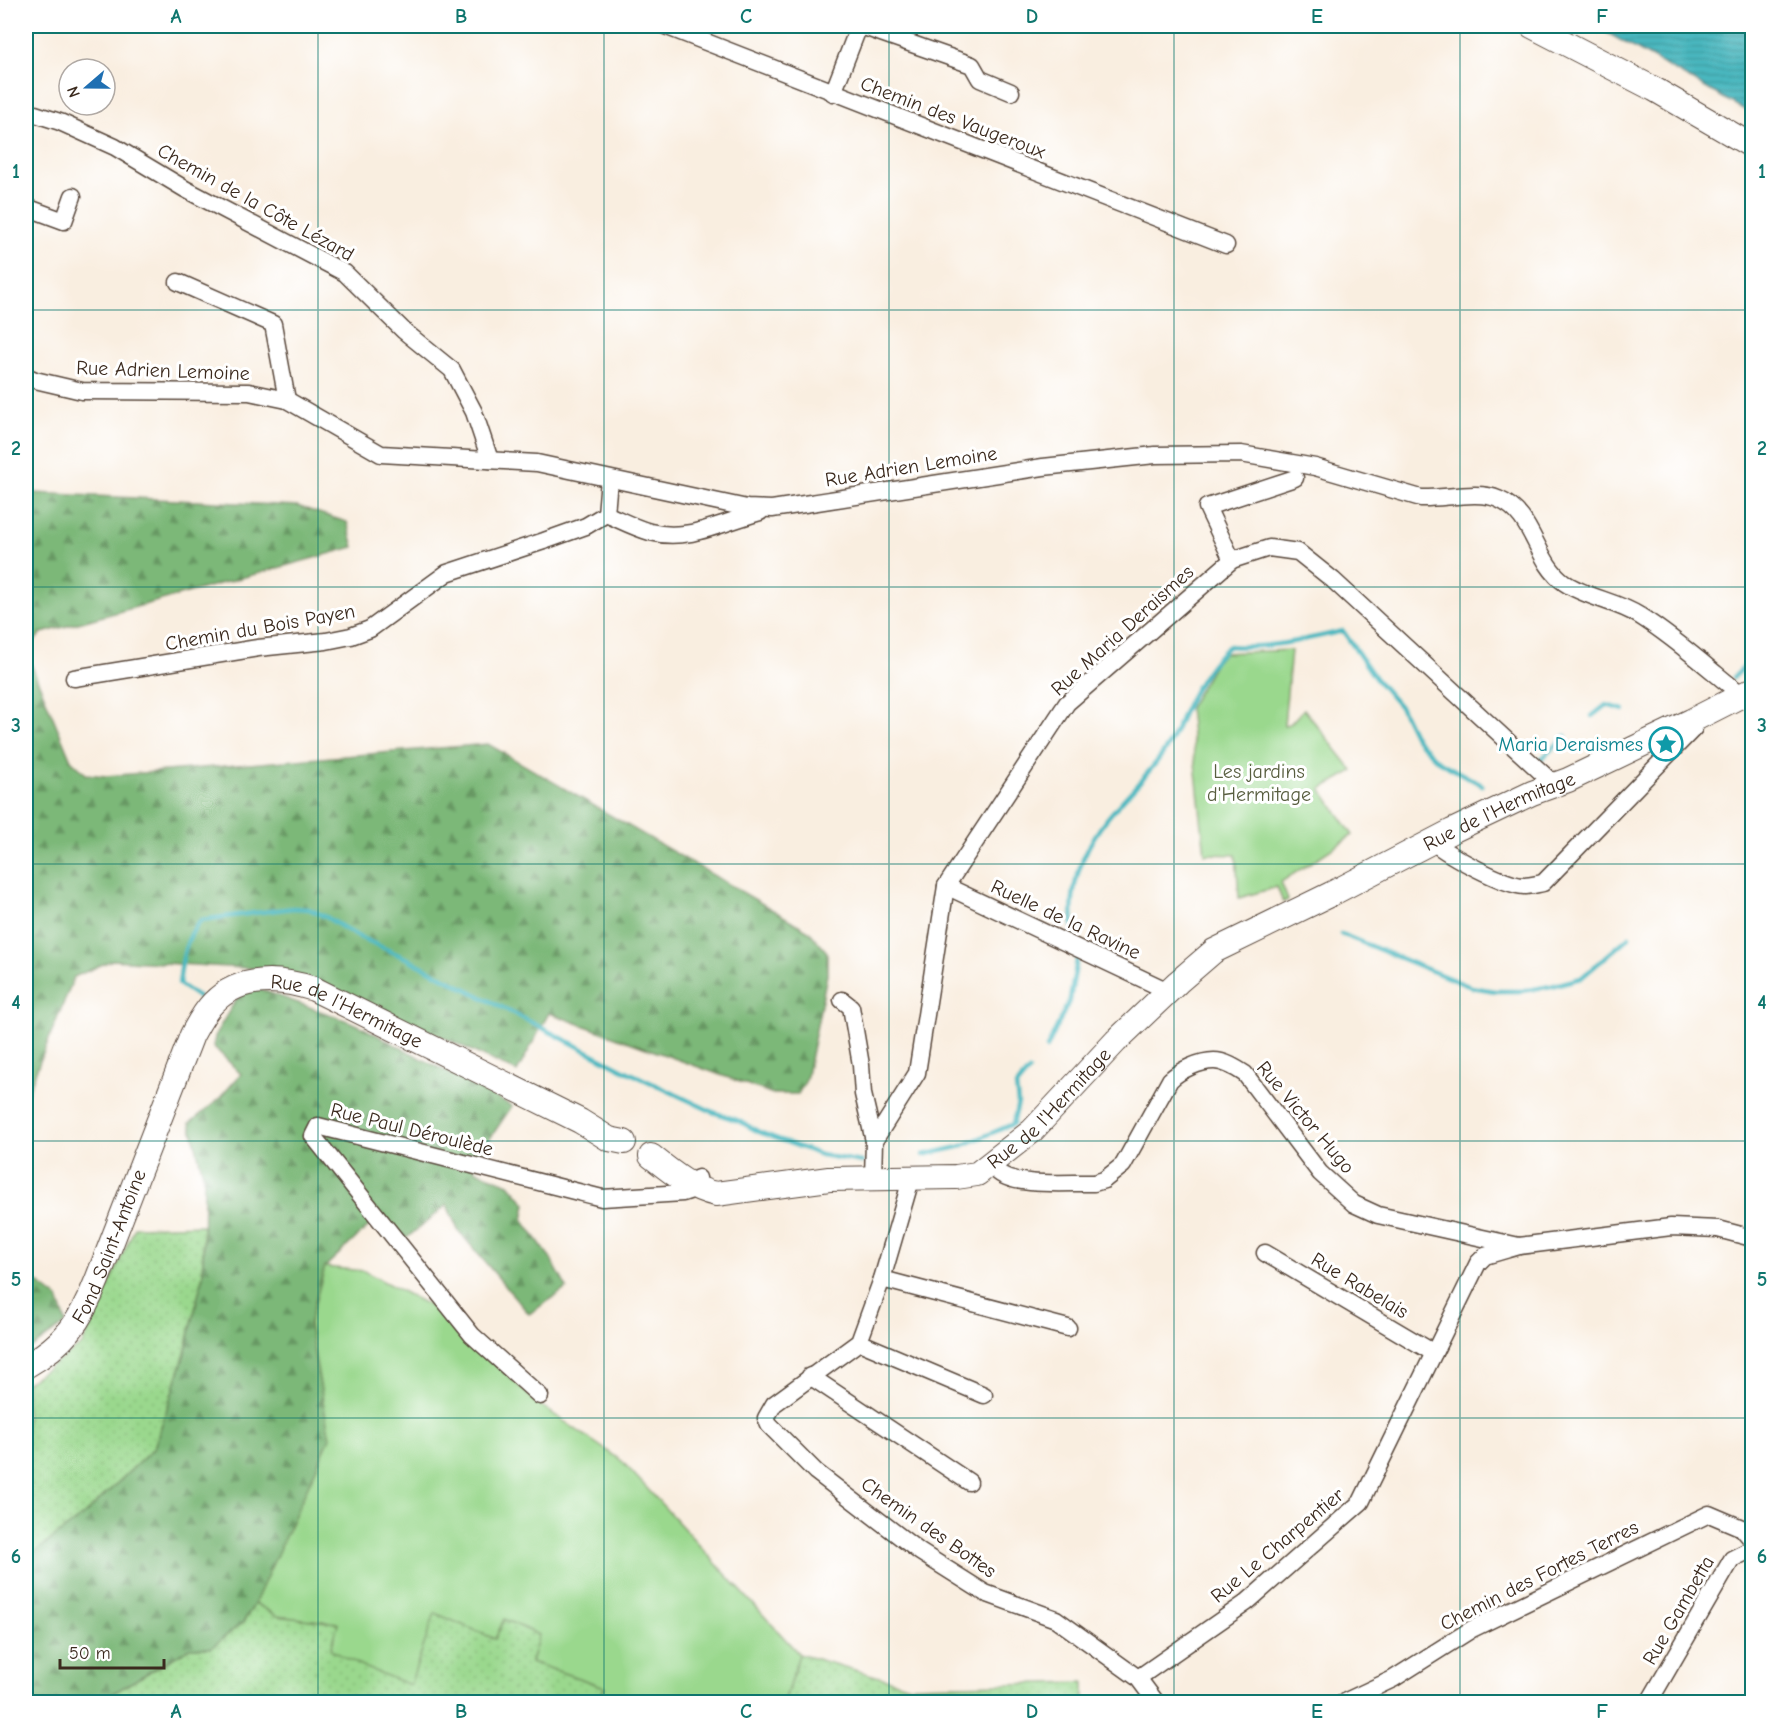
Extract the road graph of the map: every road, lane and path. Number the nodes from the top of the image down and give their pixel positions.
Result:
1 (665, 26) edge
2 (860, 26) edge
3 (1532, 26) edge
4 (693, 31) edge
5 (1011, 92) dead end
6 (833, 93) junction
7 (26, 111) edge
8 (1752, 146) edge
9 (74, 195) dead end
10 (26, 207) edge
11 (1226, 245) dead end
12 (178, 282) dead end
13 (26, 376) edge
14 (287, 400) junction
15 (489, 460) junction
16 (1295, 478) dead end
17 (609, 479) junction
18 (772, 509) junction
19 (606, 514) junction
20 (1232, 560) junction
21 (74, 678) dead end
22 (1749, 695) edge
23 (1691, 721) junction
24 (1555, 785) junction
25 (1433, 842) junction
26 (946, 886) junction
27 (1173, 986) junction
28 (842, 1000) dead end
29 (164, 1105) joint
30 (874, 1141) junction
31 (993, 1162) junction
32 (912, 1176) junction
33 (866, 1178) junction
34 (696, 1182) junction
35 (1752, 1238) edge
36 (1518, 1246) junction
37 (1265, 1253) dead end
38 (882, 1279) junction
39 (1068, 1328) dead end
40 (859, 1342) junction
41 (1434, 1353) junction
42 (26, 1366) edge
43 (810, 1376) junction
44 (984, 1395) dead end
45 (540, 1396) dead end
46 (969, 1482) dead end
47 (1752, 1540) edge
48 (1752, 1550) edge
49 (1138, 1678) junction
50 (1156, 1702) edge
51 (1344, 1702) edge
52 (1648, 1702) edge

1 - 4 street, Chemin des Vaugeroux
2 - 5 street
2 - 6 street
3 - 8 main road
4 - 6 street, Chemin des Vaugeroux
6 - 11 street, Chemin des Vaugeroux
7 - 15 street, Chemin de la Côte Lézard
9 - 10 street
12 - 14 street
13 - 14 street, Rue Adrien Lemoine
14 - 15 street, Rue Adrien Lemoine
15 - 17 street, Rue Adrien Lemoine
16 - 20 street
17 - 18 street, Rue Adrien Lemoine
17 - 19 street
18 - 19 street
18 - 22 street, Rue Adrien Lemoine
19 - 21 street, Chemin du Bois Payen
20 - 24 street, Rue Maria Deraismes
20 - 26 street, Rue Maria Deraismes
22 - 23 main road, Rue de l'Hermitage
23 - 24 main road, Rue de l'Hermitage
23 - 25 street
24 - 25 main road, Rue de l'Hermitage
25 - 27 main road, Rue de l'Hermitage
26 - 27 street, Ruelle de la Ravine
26 - 30 street, Rue Maria Deraismes
27 - 31 main road, Rue de l'Hermitage
28 - 30 street
29 - 34 main road, Rue de l'Hermitage
29 - 42 main road, Fond Saint-Antoine
30 - 33 street
31 - 32 main road, Rue de l'Hermitage
31 - 36 street, Rue Victor Hugo
32 - 33 main road, Rue de l'Hermitage
32 - 38 street
33 - 34 main road, Rue de l'Hermitage
34 - 45 street, Rue Paul Déroulède
35 - 36 street, Rue Victor Hugo
36 - 41 street, Rue Le Charpentier
37 - 41 street, Rue Rabelais
38 - 39 street
38 - 40 street
40 - 43 street, Chemin des Bottes
40 - 44 street
41 - 49 street, Rue Le Charpentier
43 - 46 street
43 - 49 street, Chemin des Bottes
47 - 51 street, Chemin des Fortes Terres
48 - 52 street, Rue Gambetta
49 - 50 street

